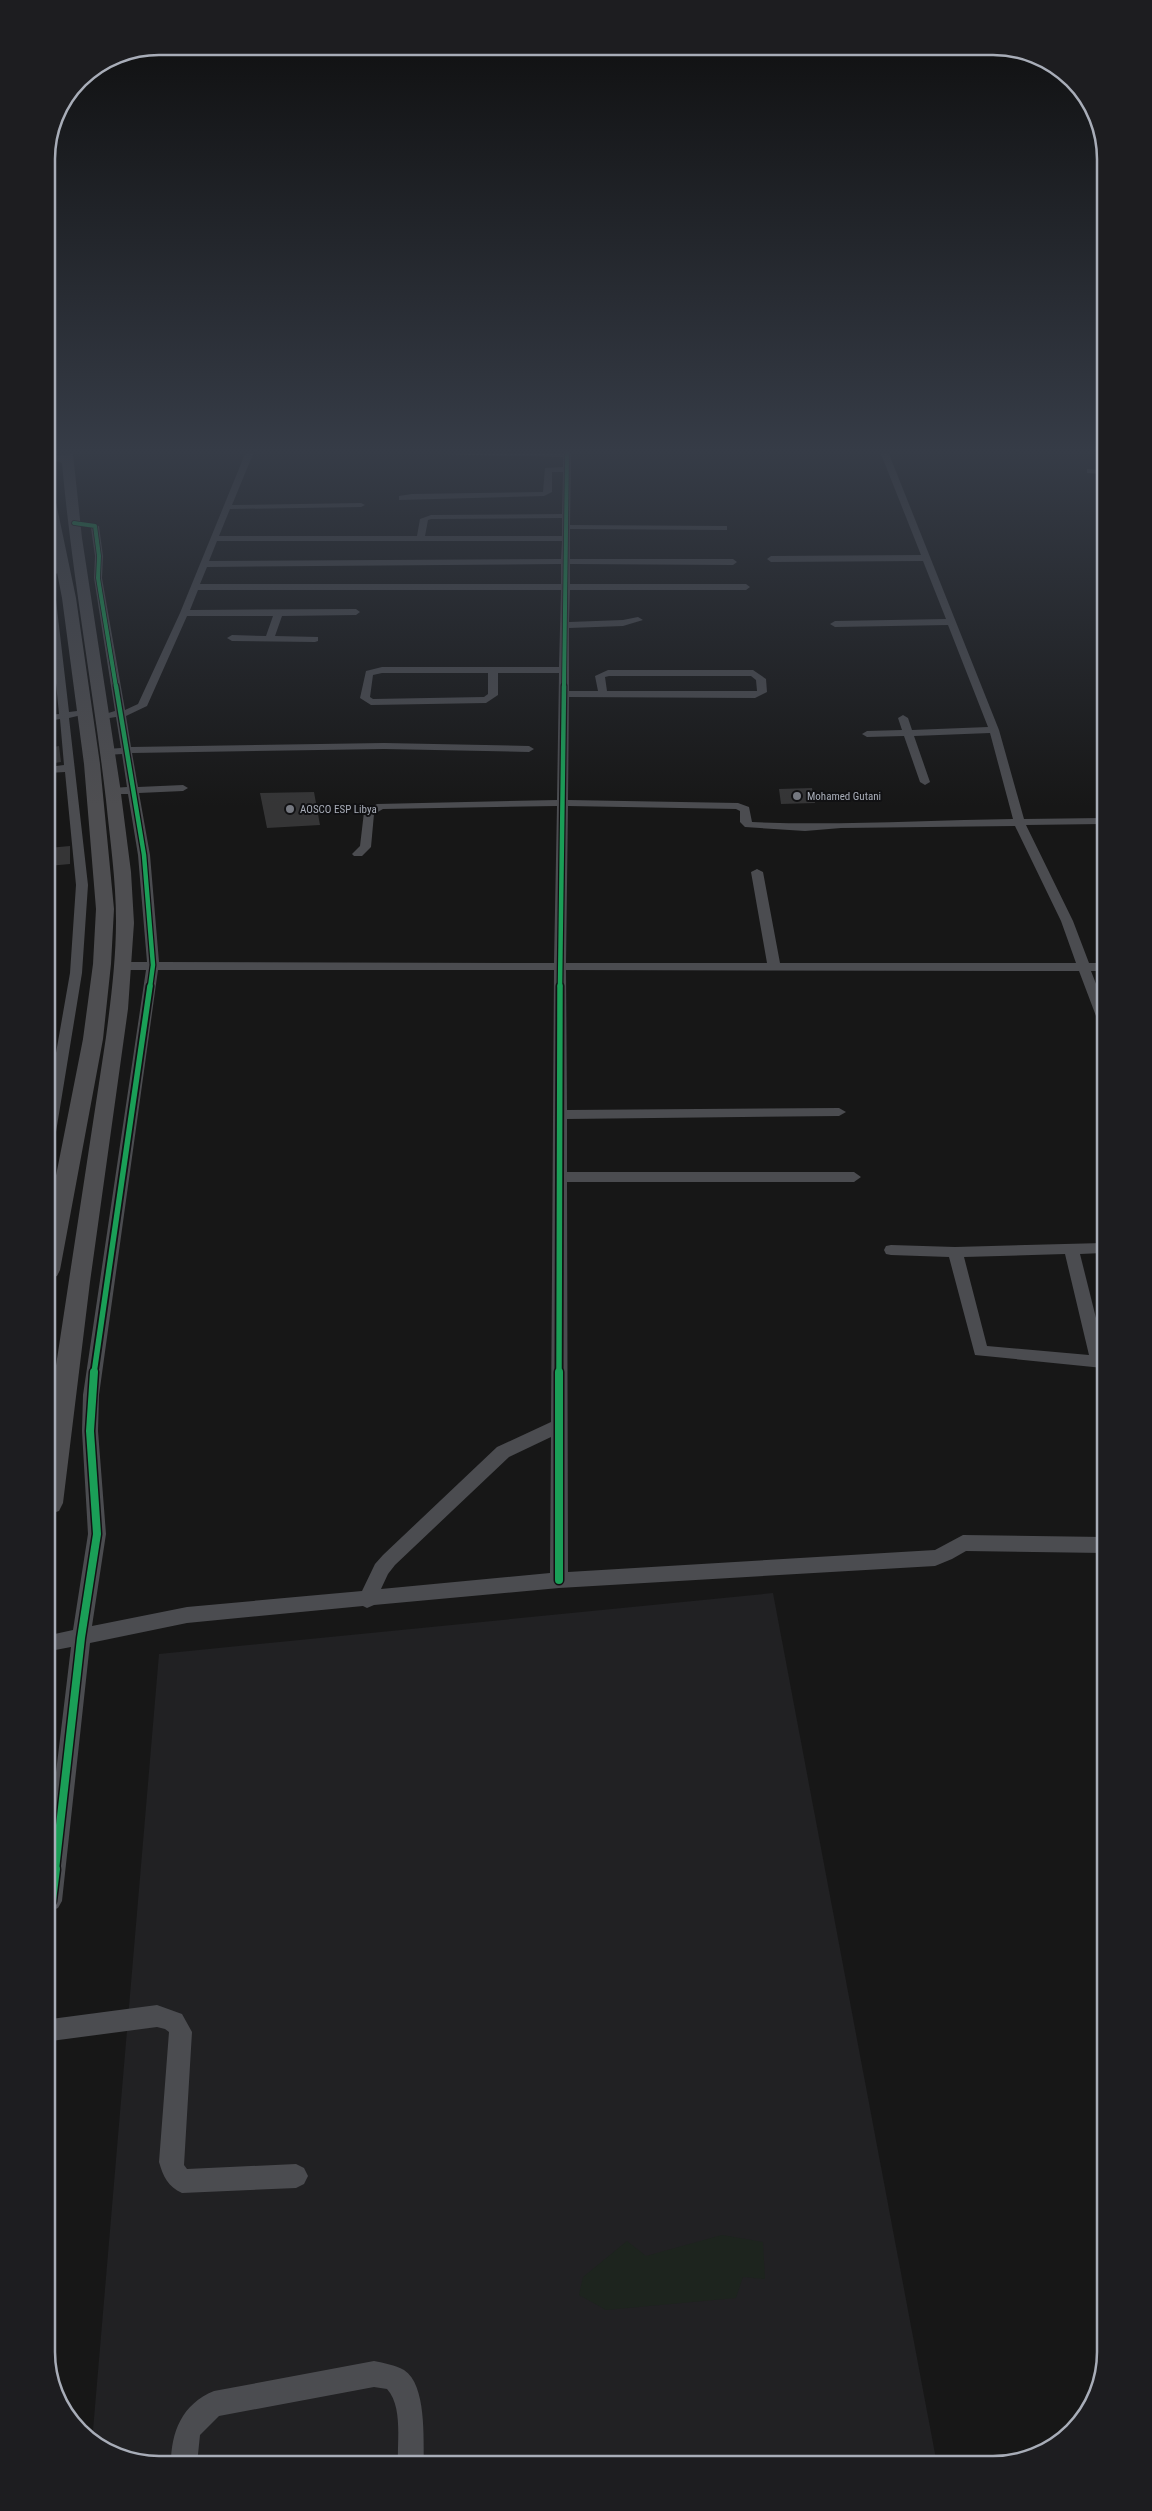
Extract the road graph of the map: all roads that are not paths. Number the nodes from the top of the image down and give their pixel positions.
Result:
1 (84, 571) edge
2 (200, 571) edge
3 (565, 571) edge
4 (931, 571) edge
5 (55, 586) edge
6 (194, 587) junction
7 (746, 587) dead end
8 (566, 588) junction
9 (56, 599) edge
10 (356, 612) dead end
11 (184, 613) junction
12 (278, 613) junction
13 (638, 620) dead end
14 (951, 622) junction
15 (835, 624) dead end
16 (566, 625) junction
17 (232, 638) dead end
18 (270, 638) junction
19 (315, 639) dead end
20 (492, 670) junction
21 (565, 670) junction
22 (655, 673) junction
23 (564, 694) junction
24 (603, 694) junction
25 (659, 695) junction
26 (85, 713) junction
27 (63, 716) junction
28 (113, 716) junction
29 (55, 717) edge
30 (903, 718) dead end
31 (994, 730) junction
32 (908, 732) junction
33 (867, 734) dead end
34 (528, 749) dead end
35 (127, 750) junction
36 (108, 752) junction
37 (69, 768) junction
38 (55, 769) edge
39 (925, 782) dead end
40 (183, 788) dead end
41 (134, 789) junction
42 (103, 790) junction
43 (72, 792) junction
44 (562, 804) junction
45 (1097, 821) edge
46 (1019, 822) junction
47 (139, 825) junction
48 (118, 827) junction
49 (358, 854) dead end
50 (144, 855) junction
51 (123, 858) junction
52 (757, 872) dead end
53 (153, 965) junction
54 (124, 966) junction
55 (560, 966) junction
56 (774, 966) junction
57 (1082, 966) junction
58 (1097, 967) edge
59 (1097, 1004) edge
60 (55, 1097) edge
61 (839, 1112) dead end
62 (561, 1115) junction
63 (560, 1177) junction
64 (854, 1177) dead end
65 (55, 1240) edge
66 (1071, 1248) junction
67 (1097, 1248) edge
68 (891, 1250) dead end
69 (955, 1252) junction
70 (1097, 1347) edge
71 (1097, 1362) edge
72 (559, 1426) junction
73 (55, 1464) edge
74 (1097, 1545) edge
75 (559, 1580) junction
76 (367, 1600) junction
77 (81, 1638) junction
78 (55, 1643) edge
79 (55, 1866) edge
80 (55, 2029) edge
81 (296, 2176) dead end
82 (185, 2456) edge
83 (411, 2456) edge

1 - 28 highway
2 - 6 street
3 - 8 street
4 - 14 street
5 - 9 highway
6 - 8 street
6 - 11 street
7 - 8 street
8 - 16 street
9 - 26 highway
9 - 27 street
10 - 12 street
11 - 12 street
11 - 28 street
12 - 18 street
13 - 16 street
14 - 15 street
14 - 31 street
16 - 21 street
17 - 18 street
18 - 19 street
20 - 20 street
20 - 21 street
21 - 23 street
22 - 24 street
22 - 25 street
22 - 25 street
23 - 24 street
23 - 44 street
24 - 25 street
26 - 27 street
26 - 42 highway
27 - 29 street
27 - 37 street
28 - 35 street
28 - 36 highway
30 - 32 street
31 - 32 street
31 - 46 street
32 - 33 street
32 - 39 street
34 - 35 street
35 - 36 street
35 - 41 street
36 - 42 highway
37 - 38 street
37 - 43 street
40 - 41 street
41 - 42 street
41 - 47 street
42 - 43 street
42 - 48 highway
42 - 65 highway
43 - 60 street
44 - 46 street
44 - 49 street
44 - 55 street
45 - 46 street
46 - 57 street
47 - 48 street
47 - 50 street
48 - 51 highway
50 - 51 street
50 - 53 street
51 - 54 highway
52 - 56 street
53 - 54 street
53 - 55 street
53 - 77 street
54 - 73 highway
55 - 56 street
55 - 62 street
56 - 57 street
57 - 58 street
57 - 59 street
61 - 62 street
62 - 63 street
63 - 64 street
63 - 72 street
66 - 67 street
66 - 69 street
66 - 70 street
68 - 69 street
69 - 71 street
72 - 75 street
72 - 76 street
74 - 75 street
75 - 76 street
76 - 77 street
77 - 78 street
77 - 79 street
80 - 81 street
82 - 83 street

